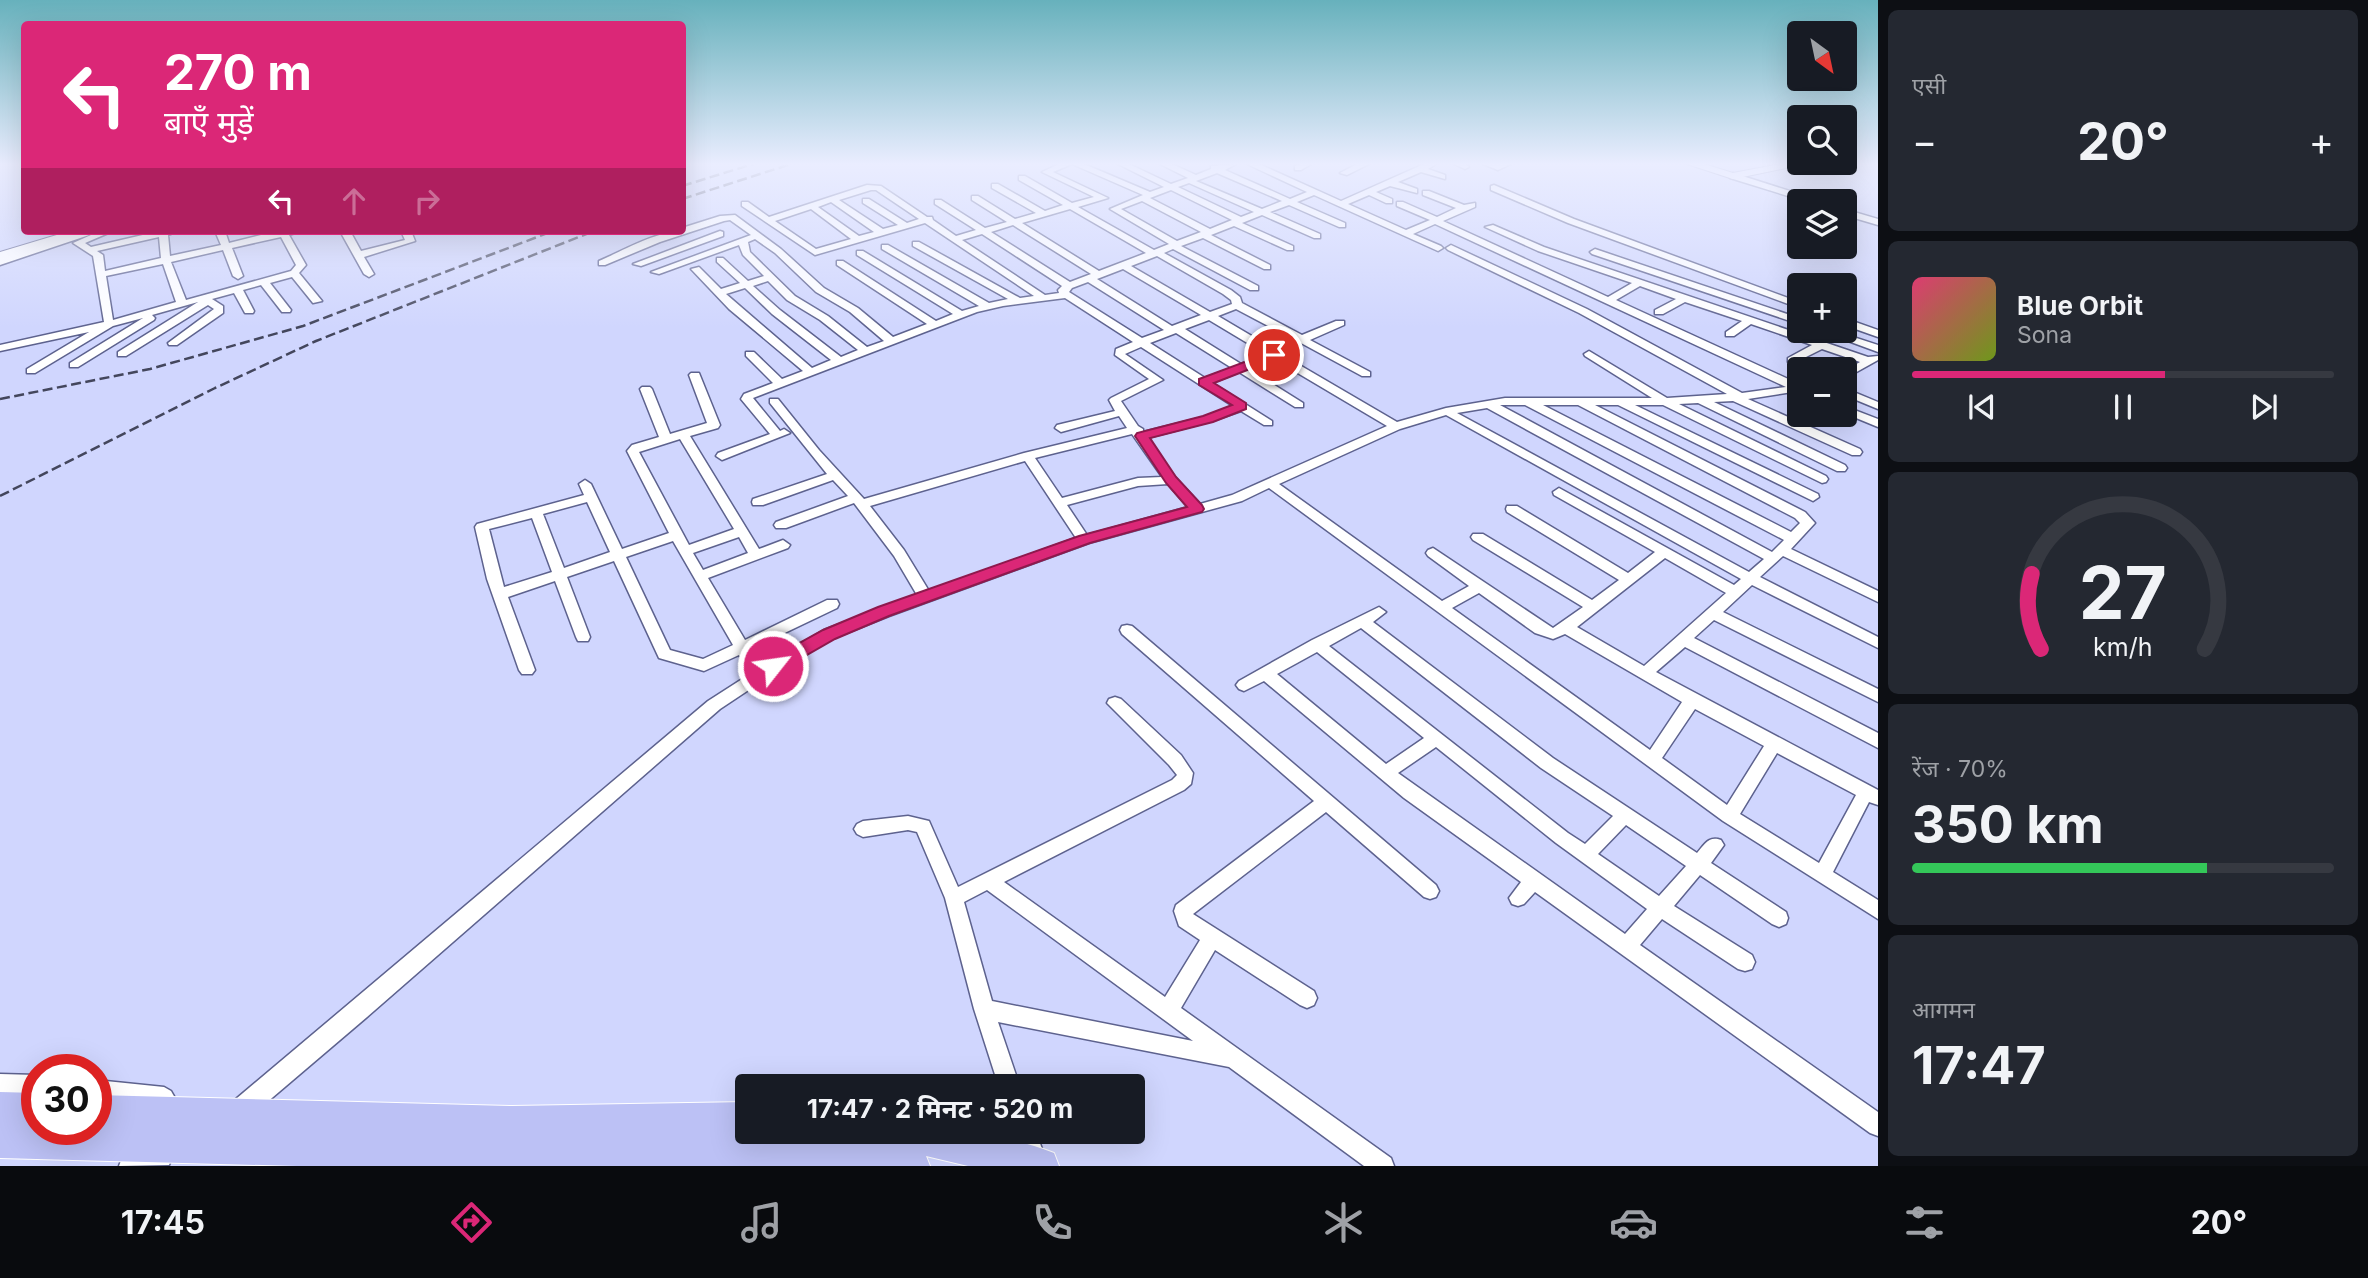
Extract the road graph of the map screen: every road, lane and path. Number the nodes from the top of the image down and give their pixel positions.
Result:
1 (726, 218) edge
2 (734, 218) edge
3 (829, 218) edge
4 (860, 218) edge
5 (894, 218) edge
6 (963, 218) edge
7 (1010, 218) edge
8 (1029, 218) edge
9 (1095, 218) edge
10 (1127, 218) edge
11 (1180, 218) edge
12 (1232, 218) edge
13 (1240, 218) edge
14 (1275, 218) edge
15 (1326, 218) edge
16 (1372, 218) edge
17 (1432, 218) edge
18 (1440, 218) edge
19 (1565, 218) edge
20 (771, 219) edge
21 (929, 219) joint
22 (1235, 220) junction
23 (1436, 220) junction
24 (1016, 222) junction
25 (706, 223) junction
26 (1342, 225) dead end
27 (906, 226) junction
28 (1490, 226) dead end
29 (686, 231) edge
30 (984, 232) junction
31 (882, 233) junction
32 (1204, 233) junction
33 (1407, 233) junction
34 (720, 234) junction
35 (77, 235) edge
36 (98, 235) edge
37 (155, 235) edge
38 (168, 235) edge
39 (222, 235) edge
40 (272, 235) edge
41 (285, 235) edge
42 (347, 235) edge
43 (407, 235) edge
44 (675, 235) edge
45 (759, 236) junction
46 (1317, 236) dead end
47 (956, 239) junction
48 (858, 240) junction
49 (738, 242) junction
50 (916, 244) dead end
51 (1175, 246) junction
52 (226, 247) junction
53 (885, 247) dead end
54 (1290, 248) dead end
55 (1438, 248) dead end
56 (1451, 248) dead end
57 (92, 249) junction
58 (1595, 252) dead end
59 (860, 253) dead end
60 (1156, 253) junction
61 (359, 255) junction
62 (0, 258) edge
63 (166, 260) junction
64 (720, 260) dead end
65 (949, 262) junction
66 (602, 263) dead end
67 (841, 263) dead end
68 (638, 264) dead end
69 (1125, 266) junction
70 (1267, 267) dead end
71 (696, 269) dead end
72 (926, 271) junction
73 (656, 272) dead end
74 (294, 273) junction
75 (103, 274) junction
76 (369, 274) dead end
77 (238, 276) dead end
78 (771, 277) junction
79 (1095, 277) junction
80 (264, 282) junction
81 (1641, 282) junction
82 (746, 285) junction
83 (1254, 288) dead end
84 (237, 289) junction
85 (1066, 290) junction
86 (719, 293) junction
87 (1686, 297) junction
88 (1044, 298) junction
89 (206, 299) junction
90 (1016, 300) junction
91 (1609, 300) junction
92 (317, 301) dead end
93 (1787, 301) edge
94 (182, 304) junction
95 (1237, 305) junction
96 (988, 306) junction
97 (163, 310) junction
98 (286, 310) dead end
99 (249, 311) dead end
100 (1659, 312) dead end
101 (961, 315) junction
102 (1209, 316) junction
103 (1787, 317) edge
104 (1751, 320) junction
105 (1340, 323) dead end
106 (108, 324) junction
107 (936, 325) junction
108 (1857, 326) edge
109 (1174, 329) junction
110 (1730, 334) dead end
111 (1878, 334) edge
112 (1300, 340) junction
113 (891, 341) junction
114 (1141, 342) junction
115 (1857, 342) edge
116 (173, 343) dead end
117 (15, 345) junction
118 (1821, 345) junction
119 (0, 348) edge
120 (1878, 349) edge
121 (865, 351) junction
122 (0, 354) edge
123 (122, 354) dead end
124 (750, 354) dead end
125 (1272, 354) junction
126 (1589, 354) dead end
127 (1798, 357) edge
128 (1873, 358) edge
129 (839, 362) junction
130 (74, 365) dead end
131 (1240, 368) junction
132 (1857, 368) edge
133 (31, 371) dead end
134 (812, 373) junction
135 (1366, 374) dead end
136 (695, 375) dead end
137 (1204, 382) junction
138 (1787, 382) edge
139 (781, 384) junction
140 (646, 389) dead end
141 (1787, 390) edge
142 (1857, 396) edge
143 (1738, 397) junction
144 (1526, 400) junction
145 (1576, 400) junction
146 (1700, 400) junction
147 (774, 401) dead end
148 (1619, 402) junction
149 (1665, 402) junction
150 (1487, 403) junction
151 (1299, 405) dead end
152 (1878, 405) edge
153 (1242, 406) junction
154 (1447, 411) junction
155 (1123, 412) junction
156 (1857, 415) edge
157 (1268, 423) dead end
158 (1878, 424) edge
159 (1396, 426) junction
160 (796, 428) junction
161 (1061, 428) dead end
162 (1140, 433) junction
163 (684, 435) junction
164 (777, 435) junction
165 (666, 440) junction
166 (1856, 452) dead end
167 (722, 456) dead end
168 (1028, 456) junction
169 (1841, 467) dead end
170 (1166, 473) junction
171 (835, 475) junction
172 (1822, 479) dead end
173 (1271, 484) junction
174 (1559, 492) dead end
175 (1813, 497) dead end
176 (859, 501) junction
177 (1057, 501) junction
178 (758, 502) dead end
179 (1197, 509) junction
180 (1512, 509) dead end
181 (536, 512) junction
182 (781, 525) dead end
183 (742, 531) junction
184 (677, 535) junction
185 (1478, 537) dead end
186 (1793, 539) junction
187 (1084, 540) junction
188 (783, 545) dead end
189 (685, 551) junction
190 (1664, 552) junction
191 (1433, 553) dead end
192 (1777, 554) junction
193 (756, 555) junction
194 (618, 556) junction
195 (558, 575) junction
196 (700, 576) junction
197 (1750, 578) junction
198 (1628, 579) junction
199 (1480, 586) junction
200 (1735, 592) junction
201 (500, 594) junction
202 (1878, 597) edge
203 (926, 598) junction
204 (832, 604) dead end
205 (1593, 607) junction
206 (1440, 608) junction
207 (1379, 612) dead end
208 (1713, 613) junction
209 (1363, 622) junction
210 (1566, 628) junction
211 (1127, 631) dead end
212 (583, 638) dead end
213 (1683, 639) junction
214 (1878, 643) edge
215 (1317, 644) junction
216 (742, 647) junction
217 (527, 670) dead end
218 (1265, 673) junction
219 (1646, 673) junction
220 (758, 675) junction
221 (1244, 685) dead end
222 (1878, 696) edge
223 (1692, 700) junction
224 (1115, 703) dead end
225 (1435, 739) junction
226 (1878, 741) edge
227 (1774, 744) junction
228 (1651, 761) junction
229 (1386, 774) junction
230 (1872, 795) edge
231 (1325, 803) junction
232 (1625, 816) junction
233 (1729, 816) junction
234 (863, 829) dead end
235 (1715, 845) dead end
236 (1586, 855) junction
237 (1697, 865) junction
238 (1822, 874) junction
239 (987, 880) junction
240 (1534, 881) junction
241 (1430, 891) dead end
242 (954, 898) junction
243 (1518, 898) dead end
244 (1662, 905) junction
245 (1878, 911) edge
246 (1779, 918) dead end
247 (1213, 936) junction
248 (1627, 946) junction
249 (1745, 962) dead end
250 (1307, 998) dead end
251 (984, 1009) junction
252 (1168, 1010) junction
253 (1232, 1059) junction
254 (1006, 1074) edge
255 (0, 1084) edge
256 (21, 1085) edge
257 (0, 1109) edge
258 (241, 1109) junction
259 (21, 1110) edge
260 (112, 1115) edge
261 (112, 1118) edge
262 (1878, 1125) edge
263 (735, 1129) edge
264 (21, 1135) edge
265 (631, 1139) junction
266 (0, 1140) edge
267 (806, 1144) edge
268 (965, 1144) edge
269 (195, 1145) junction
270 (1035, 1157) edge
271 (130, 1166) edge
272 (912, 1166) edge
273 (1383, 1166) edge

1 - 25 street
2 - 45 street
3 - 48 street
4 - 31 street
5 - 27 street
6 - 30 street
7 - 24 street
8 - 24 street
9 - 60 street
10 - 51 street
11 - 32 street
12 - 22 street
13 - 22 street
14 - 46 street
15 - 26 street
16 - 33 street
17 - 23 street
18 - 23 street
19 - 93 street
20 - 48 street
21 - 27 street
21 - 47 street
22 - 32 street
22 - 54 street
23 - 33 street
23 - 91 street
24 - 30 street
24 - 79 street
25 - 29 street
25 - 34 street
27 - 31 street
28 - 81 street
30 - 47 street
30 - 85 street
31 - 48 street
32 - 51 street
32 - 70 street
33 - 55 street
34 - 49 street
34 - 68 street
35 - 62 main road
36 - 57 street
37 - 57 street
38 - 63 street
39 - 52 street
40 - 52 street
41 - 74 street
42 - 61 street
43 - 61 street
44 - 66 street
45 - 49 street
45 - 113 street
47 - 88 street
49 - 73 street
49 - 78 street
50 - 65 street
51 - 60 street
51 - 83 street
52 - 63 street
52 - 77 street
53 - 72 street
56 - 143 street
57 - 75 street
58 - 103 street
59 - 101 street
60 - 69 street
60 - 95 street
61 - 76 street
63 - 75 street
63 - 94 street
64 - 82 street
65 - 72 street
65 - 90 street
67 - 107 street
69 - 79 street
69 - 102 street
71 - 86 street
72 - 96 street
74 - 80 street
74 - 92 street
75 - 106 street
78 - 82 street
78 - 121 street
79 - 85 street
79 - 109 street
80 - 84 street
80 - 98 street
81 - 87 street
81 - 91 street
82 - 86 street
82 - 129 street
84 - 89 street
84 - 99 street
85 - 88 street
85 - 114 street
86 - 134 street
87 - 100 street
87 - 104 street
88 - 90 street
89 - 94 street
89 - 116 street
89 - 123 street
90 - 96 street
91 - 138 street
94 - 97 street
95 - 102 street
95 - 112 street
96 - 101 street
97 - 106 street
97 - 130 street
101 - 107 street
102 - 109 street
102 - 125 street
104 - 110 street
104 - 118 street
105 - 112 street
106 - 117 street
106 - 133 street
107 - 113 street
108 - 111 street
109 - 114 street
109 - 131 street
112 - 125 street
112 - 135 street
113 - 121 street
114 - 137 street
114 - 155 street
115 - 120 street
117 - 119 street
117 - 122 street
118 - 127 street
118 - 128 street
121 - 129 street
124 - 139 street
125 - 131 street
125 - 159 street
126 - 149 street
128 - 132 street
129 - 134 street
131 - 137 street
131 - 151 street
134 - 139 street
136 - 163 street
137 - 153 street
139 - 164 street
140 - 165 street
141 - 143 street
142 - 152 street
143 - 146 street
143 - 166 street
144 - 145 street
144 - 150 street
144 - 186 street
145 - 148 street
145 - 186 street
146 - 149 street
146 - 169 street
147 - 160 street
148 - 149 street
148 - 175 street
149 - 172 street
150 - 154 street
150 - 192 street
153 - 157 street
153 - 162 street
154 - 159 street
154 - 197 street
155 - 161 street
155 - 162 street
156 - 158 street
159 - 173 street
160 - 164 street
160 - 171 street
162 - 168 street
162 - 170 street
163 - 165 street
163 - 183 street
164 - 167 street
165 - 184 street
168 - 176 street
168 - 177 street
170 - 177 street
170 - 179 street
171 - 176 street
171 - 178 street
173 - 179 street
173 - 206 street
174 - 190 street
176 - 182 street
176 - 203 street
177 - 187 street
179 - 187 street
180 - 198 street
181 - 194 street
181 - 195 street
181 - 201 street
183 - 189 street
183 - 193 street
184 - 189 street
184 - 194 street
185 - 205 street
186 - 192 street
187 - 203 street
188 - 193 street
189 - 196 street
190 - 198 street
190 - 200 street
191 - 199 street
192 - 197 street
192 - 202 street
193 - 196 street
194 - 195 street
194 - 216 street
195 - 201 street
195 - 212 street
196 - 216 street
197 - 200 street
197 - 214 street
198 - 205 street
199 - 206 street
199 - 210 street
200 - 208 street
201 - 217 street
203 - 220 street
204 - 216 street
205 - 210 street
206 - 228 street
207 - 209 street
208 - 213 street
208 - 222 street
209 - 215 street
209 - 232 street
210 - 219 street
211 - 231 street
213 - 219 street
213 - 226 street
215 - 218 street
215 - 225 street
216 - 220 street
218 - 221 street
218 - 229 street
219 - 223 street
220 - 258 street
223 - 227 street
223 - 228 street
224 - 239 street
225 - 229 street
225 - 236 street
227 - 230 street
227 - 233 street
228 - 233 street
229 - 240 street
230 - 238 street
231 - 241 street
231 - 247 street
232 - 236 street
232 - 237 street
233 - 238 street
234 - 242 street
235 - 237 street
236 - 244 street
237 - 244 street
237 - 246 street
238 - 245 street
239 - 242 street
239 - 252 street
240 - 243 street
240 - 248 street
242 - 251 street
244 - 248 street
244 - 249 street
247 - 250 street
247 - 252 street
248 - 262 street
251 - 253 street
251 - 254 street
252 - 253 street
253 - 273 street
255 - 256 street
257 - 259 main road
258 - 260 main road
258 - 265 main road
258 - 269 street
261 - 269 main road
263 - 265 main road
264 - 266 main road
265 - 269 main road
267 - 272 main road
268 - 270 main road
269 - 271 street

